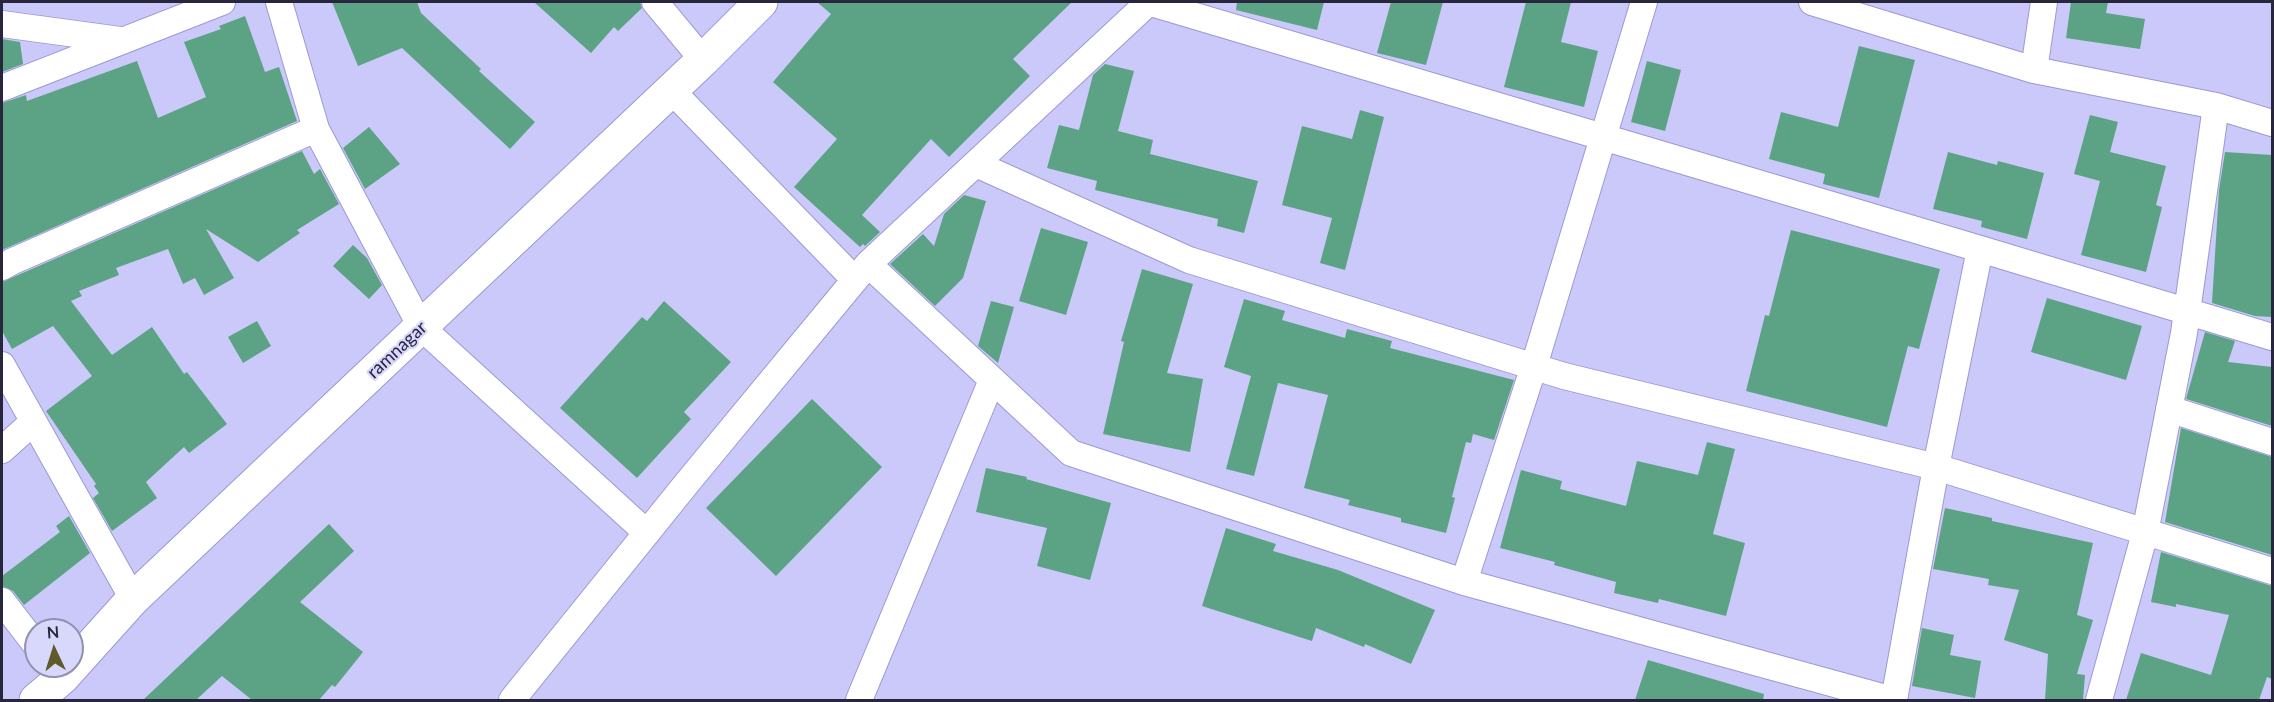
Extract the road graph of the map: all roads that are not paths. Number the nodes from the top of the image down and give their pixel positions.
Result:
1 (222, 2) edge
2 (279, 2) edge
3 (655, 2) edge
4 (761, 2) edge
5 (1149, 2) edge
6 (1644, 2) edge
7 (1812, 2) edge
8 (2044, 2) edge
9 (1838, 5) edge
10 (2, 24) edge
11 (122, 40) junction
12 (703, 60) junction
13 (2034, 70) junction
14 (2, 88) edge
15 (671, 90) junction
16 (2216, 106) junction
17 (2272, 123) edge
18 (316, 129) junction
19 (1603, 138) junction
20 (976, 164) junction
21 (1980, 249) junction
22 (2, 267) edge
23 (862, 272) junction
24 (2187, 311) junction
25 (421, 327) junction
26 (2272, 337) edge
27 (2, 365) edge
28 (1534, 366) junction
29 (992, 380) junction
30 (2169, 409) junction
31 (33, 423) junction
32 (2272, 442) edge
33 (2, 450) edge
34 (1936, 467) junction
35 (647, 533) junction
36 (2145, 533) junction
37 (2272, 571) edge
38 (1464, 582) junction
39 (133, 599) junction
40 (2, 601) edge
41 (24, 629) edge
42 (84, 646) edge
43 (52, 678) edge
44 (36, 700) edge
45 (512, 700) edge
46 (859, 700) edge
47 (1893, 700) edge
48 (2099, 700) edge

1 - 11 street
2 - 18 street
3 - 12 street
4 - 12 main road, ramnagar
5 - 19 street
5 - 20 street
6 - 19 street
7 - 9 street
8 - 13 street
9 - 13 street
10 - 11 street
11 - 14 street
12 - 15 main road, ramnagar
13 - 16 street
15 - 23 street
15 - 25 main road, ramnagar
16 - 17 street
16 - 24 street
18 - 22 street
18 - 25 street
19 - 21 street
19 - 28 street
20 - 23 street
20 - 28 street
21 - 24 street
21 - 34 street
23 - 29 street
23 - 35 street
24 - 26 street
24 - 30 street
25 - 35 street
25 - 39 main road, ramnagar
27 - 31 street
28 - 34 street
28 - 38 street
29 - 38 street
29 - 46 street
30 - 32 street
30 - 36 street
31 - 33 street
31 - 39 street
34 - 36 street
34 - 47 street
35 - 45 street
36 - 37 street
36 - 48 street
38 - 47 street
39 - 42 main road, ramnagar
40 - 41 street
43 - 44 main road, ramnagar

